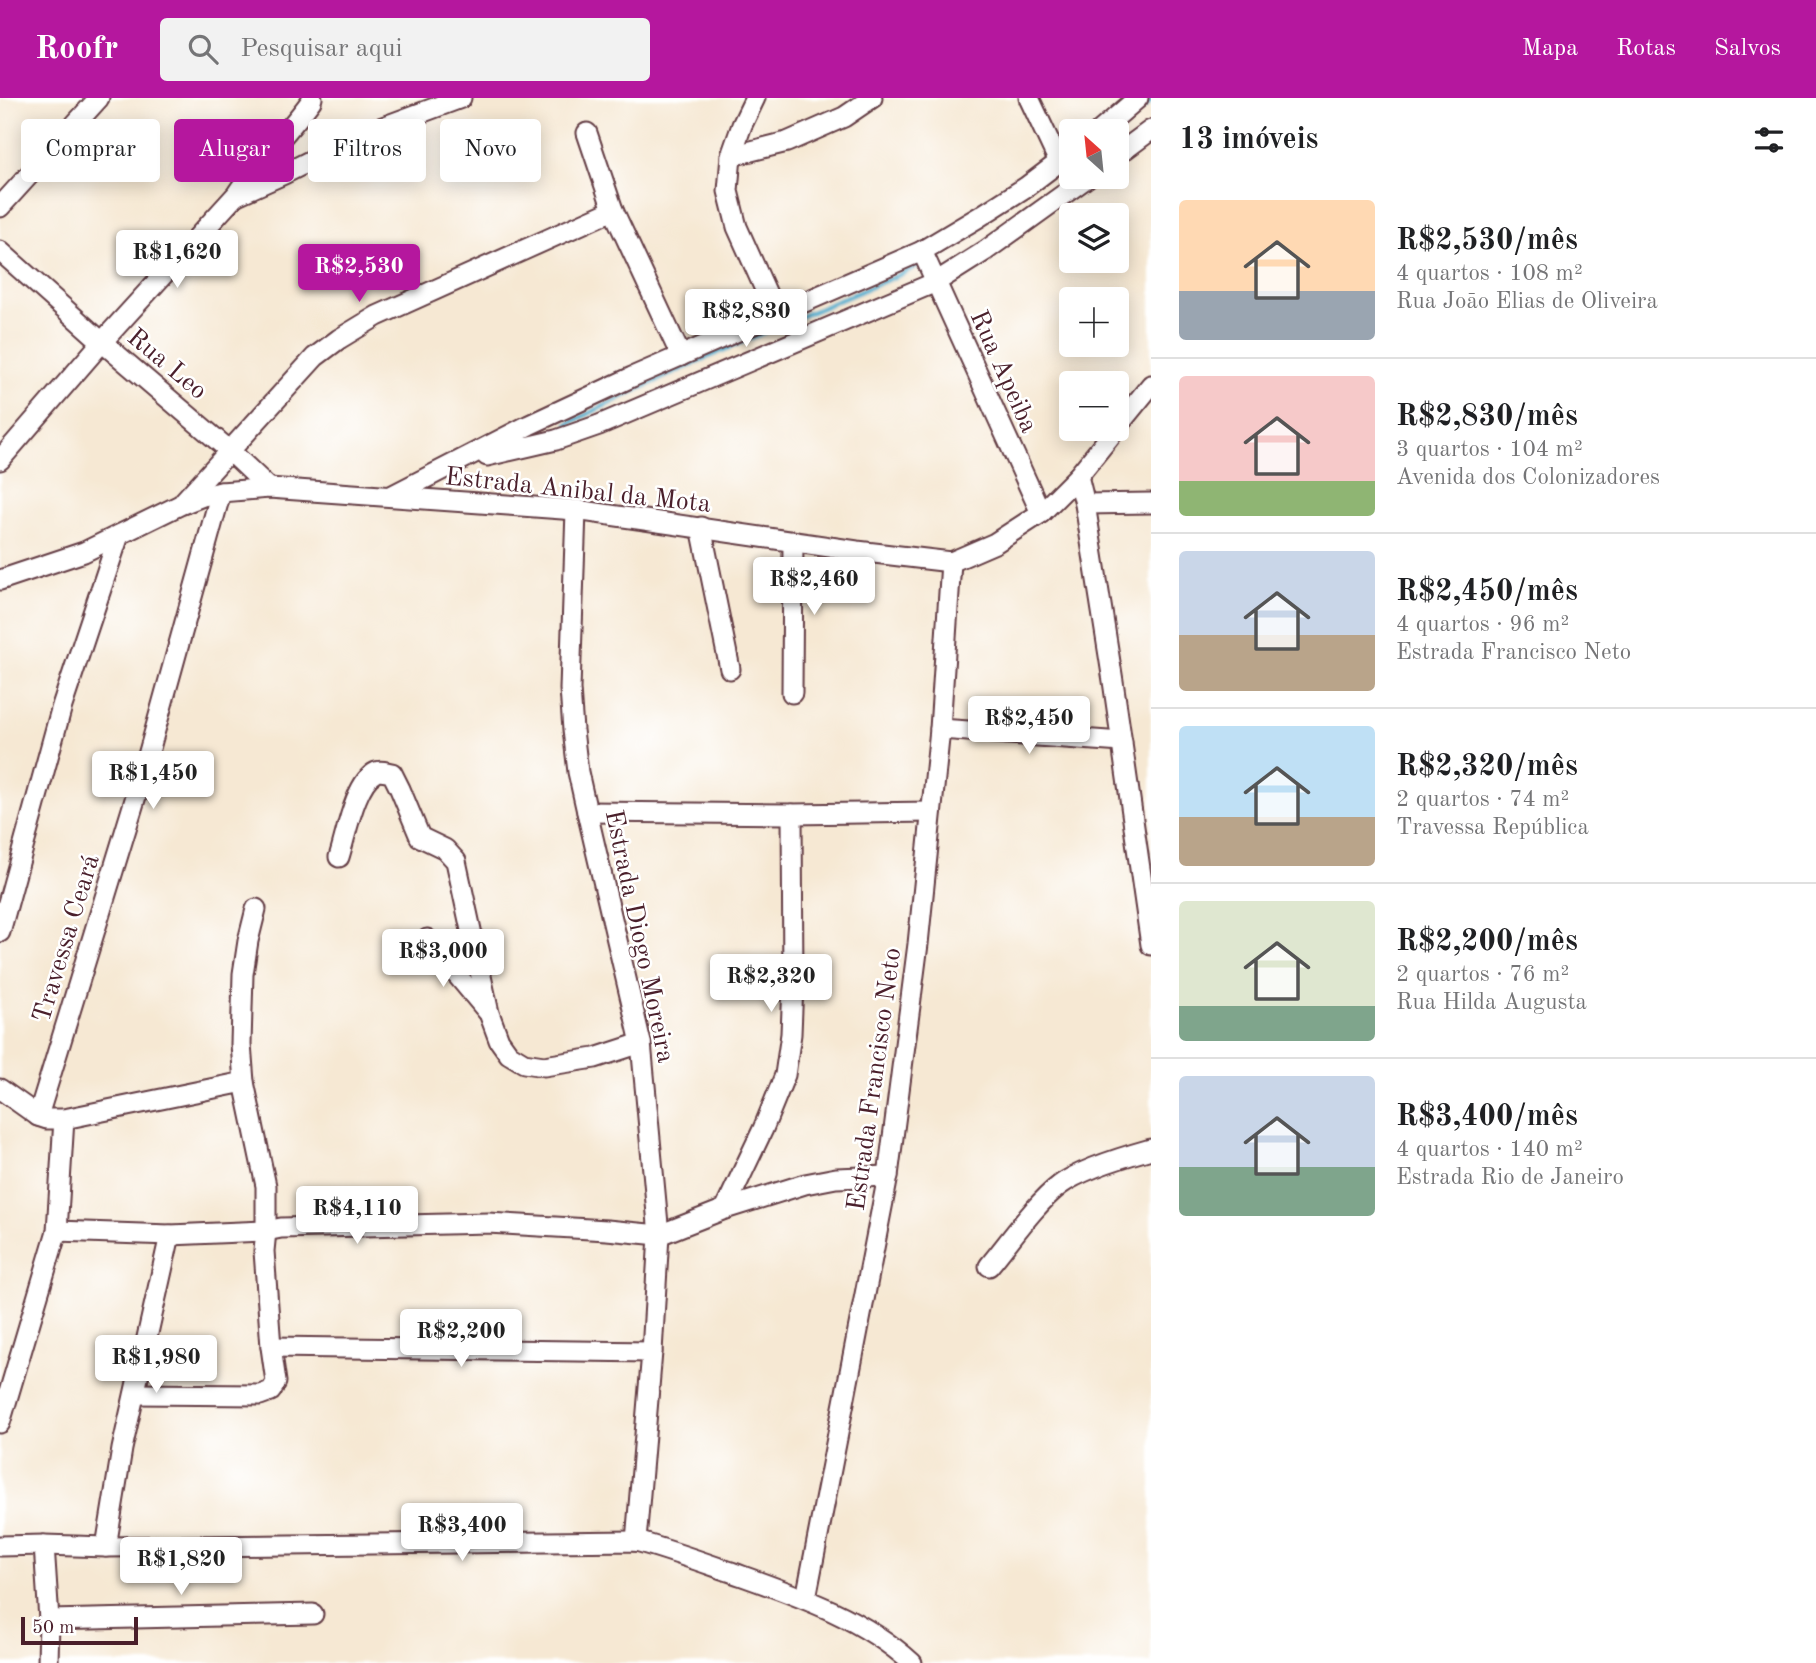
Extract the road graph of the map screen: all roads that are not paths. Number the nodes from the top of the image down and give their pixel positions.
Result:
1 (99, 98) edge
2 (312, 98) edge
3 (461, 98) edge
4 (755, 98) edge
5 (872, 98) edge
6 (1029, 98) edge
7 (1138, 98) edge
8 (1114, 119) edge
9 (1151, 130) edge
10 (587, 133) dead end
11 (1129, 146) edge
12 (1059, 148) edge
13 (731, 156) junction
14 (1059, 162) edge
15 (1071, 189) edge
16 (236, 195) junction
17 (0, 206) edge
18 (613, 210) junction
19 (0, 251) edge
20 (929, 266) junction
21 (776, 314) junction
22 (102, 342) junction
23 (750, 344) junction
24 (681, 356) junction
25 (1151, 385) edge
26 (1129, 413) edge
27 (1106, 441) edge
28 (230, 451) junction
29 (0, 460) edge
30 (451, 466) junction
31 (1078, 476) junction
32 (269, 488) junction
33 (221, 492) junction
34 (390, 496) junction
35 (1084, 503) junction
36 (1151, 503) edge
37 (180, 505) junction
38 (576, 510) junction
39 (1041, 513) junction
40 (701, 527) junction
41 (119, 535) junction
42 (793, 541) junction
43 (951, 562) junction
44 (0, 580) edge
45 (730, 669) dead end
46 (792, 693) dead end
47 (940, 729) junction
48 (1122, 742) junction
49 (587, 812) junction
50 (931, 812) junction
51 (792, 814) junction
52 (339, 857) dead end
53 (256, 909) dead end
54 (0, 932) edge
55 (427, 939) dead end
56 (1151, 945) edge
57 (489, 1013) junction
58 (641, 1043) junction
59 (244, 1082) junction
60 (0, 1089) edge
61 (38, 1116) junction
62 (64, 1119) junction
63 (1151, 1149) edge
64 (888, 1176) junction
65 (725, 1209) junction
66 (57, 1231) junction
67 (266, 1231) junction
68 (170, 1235) junction
69 (659, 1235) junction
70 (989, 1266) dead end
71 (271, 1347) junction
72 (652, 1352) junction
73 (135, 1394) junction
74 (0, 1423) edge
75 (636, 1541) junction
76 (44, 1545) junction
77 (0, 1546) edge
78 (106, 1547) junction
79 (806, 1598) junction
80 (313, 1614) dead end
81 (49, 1620) junction
82 (48, 1663) edge
83 (912, 1663) edge

1 - 17 street
2 - 16 street
3 - 16 street
4 - 13 street
5 - 13 street
6 - 12 street
7 - 8 street
9 - 11 street
10 - 18 street
13 - 21 street
14 - 20 street
15 - 20 street
16 - 22 street
18 - 24 street
18 - 28 street
19 - 22 street, Rua Leo
20 - 21 street
20 - 23 street
20 - 39 street, Rua Apeiba
21 - 23 street
22 - 28 street, Rua Leo
22 - 29 street
23 - 24 street
23 - 30 street
24 - 30 street
25 - 26 street
27 - 31 street
28 - 32 street, Rua Leo
28 - 37 street
30 - 34 street
31 - 35 street
31 - 39 street
32 - 33 street, Estrada Anibal da Mota
32 - 34 street, Estrada Anibal da Mota
33 - 37 street, Estrada Anibal da Mota
33 - 61 street, Travessa Ceará
34 - 38 street, Estrada Anibal da Mota
35 - 36 street
35 - 48 street
37 - 41 street, Estrada Anibal da Mota
38 - 40 street, Estrada Anibal da Mota
38 - 49 street, Estrada Diogo Moreira
39 - 43 street
40 - 42 street, Estrada Anibal da Mota
40 - 45 street
41 - 44 street, Estrada Anibal da Mota
41 - 54 street
42 - 43 street, Estrada Anibal da Mota
42 - 46 street
43 - 47 street, Estrada Francisco Neto
47 - 48 street
47 - 50 street, Estrada Francisco Neto
48 - 56 street
49 - 51 street
49 - 58 street, Estrada Diogo Moreira
50 - 51 street
50 - 64 street, Estrada Francisco Neto
51 - 65 street
52 - 57 street
53 - 59 street
55 - 57 street
57 - 58 street
58 - 69 street, Estrada Diogo Moreira
59 - 62 street
59 - 67 street
60 - 61 street
61 - 62 street
62 - 66 street
63 - 70 street
64 - 65 street
64 - 79 street, Estrada Francisco Neto
65 - 69 street
66 - 68 street
66 - 74 street
67 - 68 street
67 - 69 street
67 - 71 street
68 - 73 street
69 - 72 street, Estrada Diogo Moreira
71 - 72 street
71 - 73 street
72 - 75 street, Estrada Diogo Moreira
73 - 78 street
75 - 78 street
75 - 79 street
76 - 77 street
76 - 78 street
76 - 81 street
79 - 83 street
80 - 81 street
81 - 82 street

